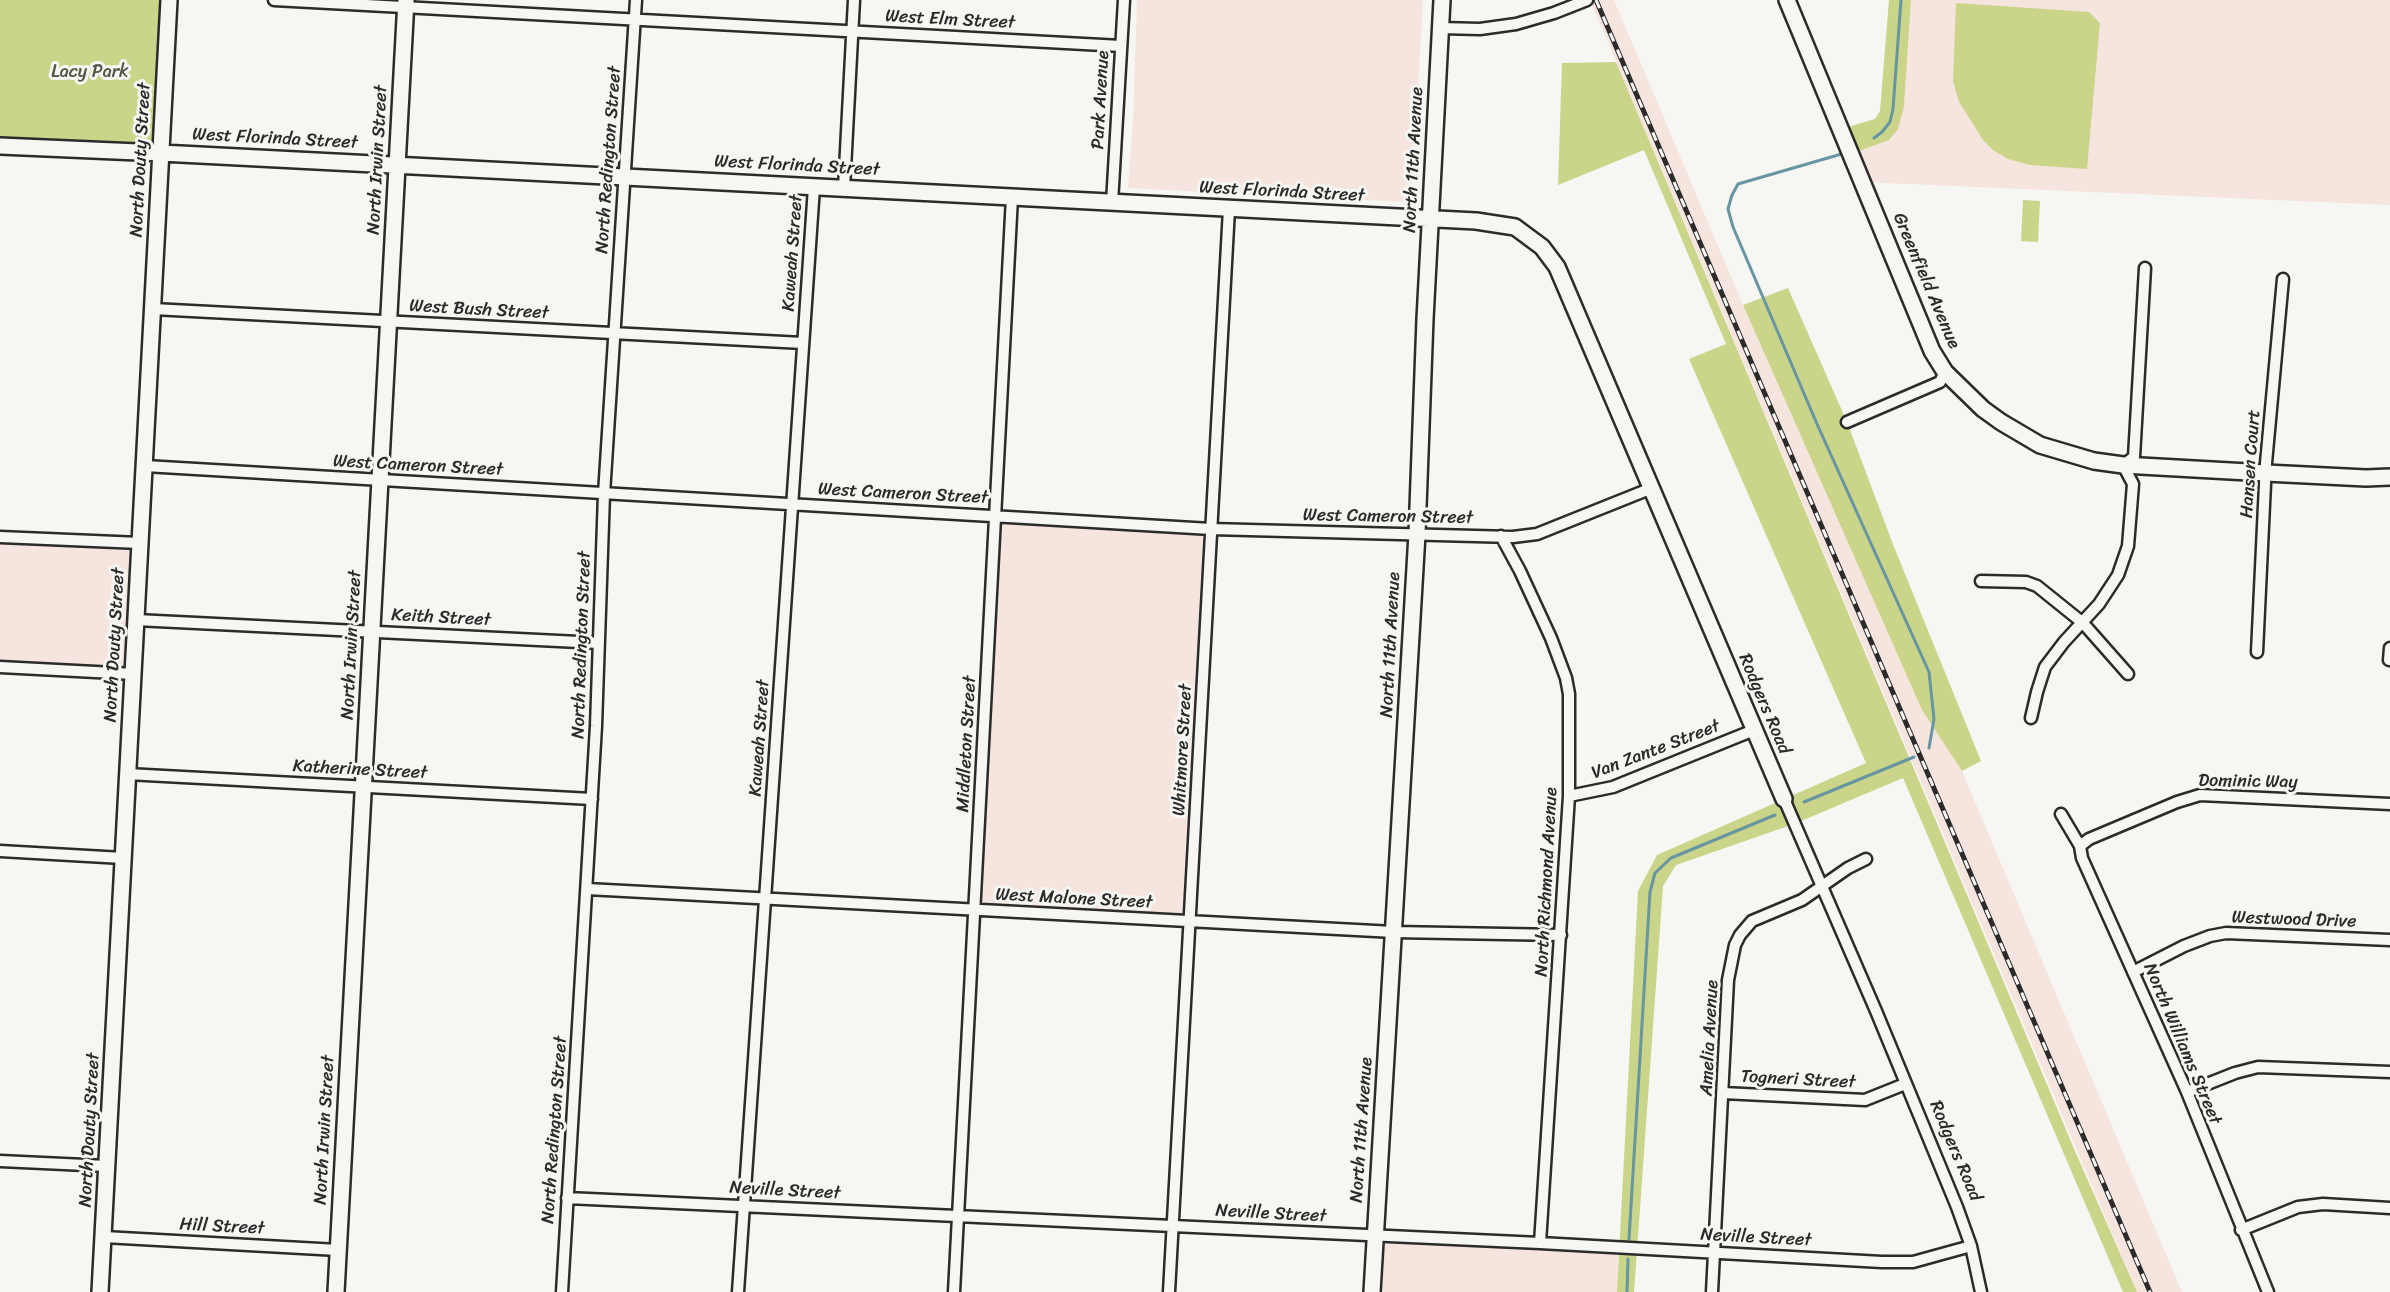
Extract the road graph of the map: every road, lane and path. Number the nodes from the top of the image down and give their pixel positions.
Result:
1 (169, 0) edge
2 (274, 0) edge
3 (636, 0) edge
4 (854, 0) edge
5 (1124, 0) edge
6 (1442, 0) edge
7 (1587, 0) edge
8 (1787, 0) edge
9 (406, 4) edge
10 (634, 20) junction
11 (1440, 28) junction
12 (852, 31) junction
13 (1120, 46) junction
14 (0, 146) edge
15 (161, 153) junction
16 (397, 165) junction
17 (624, 177) junction
18 (814, 187) junction
19 (844, 188) junction
20 (1012, 197) junction
21 (1112, 203) junction
22 (1229, 210) junction
23 (1431, 220) junction
24 (2145, 268) dead end
25 (2283, 279) dead end
26 (153, 309) junction
27 (388, 321) junction
28 (614, 333) junction
29 (803, 343) junction
30 (1945, 372) junction
31 (1848, 422) dead end
32 (2123, 465) junction
33 (145, 466) junction
34 (2265, 473) junction
35 (2390, 477) edge
36 (380, 480) junction
37 (1652, 488) junction
38 (604, 494) junction
39 (792, 504) junction
40 (995, 516) junction
41 (1211, 529) junction
42 (1417, 534) junction
43 (1501, 536) junction
44 (0, 537) edge
45 (140, 543) junction
46 (1981, 581) dead end
47 (136, 620) junction
48 (2083, 622) junction
49 (372, 632) junction
50 (599, 643) junction
51 (2390, 648) edge
52 (2257, 652) dead end
53 (2389, 660) edge
54 (0, 667) edge
55 (134, 674) junction
56 (2128, 674) dead end
57 (2031, 718) dead end
58 (1754, 730) junction
59 (127, 774) junction
60 (363, 786) junction
61 (1569, 796) junction
62 (592, 799) junction
63 (1784, 799) joint
64 (2390, 804) edge
65 (2061, 814) dead end
66 (2080, 846) junction
67 (0, 851) edge
68 (123, 858) junction
69 (1866, 859) dead end
70 (1822, 887) junction
71 (586, 889) junction
72 (765, 899) junction
73 (975, 910) junction
74 (1190, 921) junction
75 (1394, 932) junction
76 (1561, 935) junction
77 (2390, 940) edge
78 (2133, 972) junction
79 (2390, 1072) edge
80 (1905, 1084) junction
81 (2187, 1092) junction
82 (1723, 1093) junction
83 (0, 1161) edge
84 (107, 1166) junction
85 (567, 1198) junction
86 (744, 1206) junction
87 (2390, 1208) edge
88 (958, 1216) junction
89 (1173, 1226) junction
90 (2241, 1230) junction
91 (1375, 1236) junction
92 (104, 1238) junction
93 (1540, 1243) junction
94 (1971, 1246) junction
95 (338, 1250) junction
96 (1714, 1253) junction
97 (100, 1292) edge
98 (336, 1292) edge
99 (562, 1292) edge
100 (738, 1292) edge
101 (954, 1292) edge
102 (1169, 1292) edge
103 (1372, 1292) edge
104 (1712, 1292) edge
105 (1981, 1292) edge
106 (2268, 1292) edge

1 - 15 street, North Douty Street
2 - 9 street, West Elm Street
3 - 10 street, North Redington Street
4 - 12 street
5 - 13 street, Park Avenue
6 - 11 street, North 11th Avenue
7 - 11 street
8 - 30 street, Greenfield Avenue
9 - 10 street, West Elm Street
9 - 16 street, North Irwin Street
10 - 12 street, West Elm Street
10 - 17 street, North Redington Street
11 - 23 street, North 11th Avenue
12 - 13 street, West Elm Street
12 - 19 street
13 - 21 street, Park Avenue
14 - 15 street, West Florinda Street
15 - 16 street, West Florinda Street
15 - 26 street, North Douty Street
16 - 17 street, West Florinda Street
16 - 27 street, North Irwin Street
17 - 18 street, West Florinda Street
17 - 28 street, North Redington Street
18 - 19 street, West Florinda Street
18 - 29 street, Kaweah Street
19 - 20 street, West Florinda Street
20 - 21 street, West Florinda Street
20 - 40 street, Middleton Street
21 - 22 street, West Florinda Street
22 - 23 street, West Florinda Street
22 - 41 street, Whitmore Street
23 - 37 street, Rodgers Road
23 - 42 street, North 11th Avenue
24 - 32 street
25 - 34 street, Hansen Court
26 - 27 street, West Bush Street
26 - 33 street, North Douty Street
27 - 28 street, West Bush Street
27 - 36 street, North Irwin Street
28 - 29 street, West Bush Street
28 - 38 street, North Redington Street
29 - 39 street, Kaweah Street
30 - 31 street
30 - 32 street, Greenfield Avenue
32 - 34 street, Greenfield Avenue
32 - 48 street
33 - 36 street, West Cameron Street
33 - 45 street, North Douty Street
34 - 35 street, Greenfield Avenue
34 - 52 street, Hansen Court
36 - 38 street, West Cameron Street
36 - 49 street, North Irwin Street
37 - 43 street, West Cameron Street
37 - 58 street, Rodgers Road
38 - 39 street, West Cameron Street
38 - 50 street, North Redington Street
39 - 40 street, West Cameron Street
39 - 72 street, Kaweah Street
40 - 41 street, West Cameron Street
40 - 73 street, Middleton Street
41 - 42 street, West Cameron Street
41 - 74 street, Whitmore Street
42 - 43 street, West Cameron Street
42 - 75 street, North 11th Avenue
43 - 61 street, North Richmond Avenue
44 - 45 street
45 - 47 street, North Douty Street
46 - 48 street
47 - 49 street, Keith Street
47 - 55 street, North Douty Street
48 - 56 street
48 - 57 street
49 - 50 street, Keith Street
49 - 60 street, North Irwin Street
50 - 62 street, North Redington Street
51 - 53 street
54 - 55 street
55 - 59 street, North Douty Street
58 - 61 street, Van Zante Street
58 - 63 street, Rodgers Road
59 - 60 street, Katherine Street
59 - 68 street, North Douty Street
60 - 62 street, Katherine Street
60 - 95 street, North Irwin Street
61 - 76 street, North Richmond Avenue
62 - 71 street, North Redington Street
63 - 70 street, Rodgers Road
64 - 66 street, Dominic Way
65 - 66 street, North Williams Street
66 - 78 street, North Williams Street
67 - 68 street
68 - 84 street, North Douty Street
69 - 70 street, Amelia Avenue
70 - 80 street, Rodgers Road
70 - 82 street, Amelia Avenue
71 - 72 street, West Malone Street
71 - 85 street, North Redington Street
72 - 73 street, West Malone Street
72 - 86 street, Kaweah Street
73 - 74 street, West Malone Street
73 - 88 street, Middleton Street
74 - 75 street, West Malone Street
74 - 89 street, Whitmore Street
75 - 76 street, West Malone Street
75 - 91 street, North 11th Avenue
76 - 93 street, North Richmond Avenue
77 - 78 street, Westwood Drive
78 - 81 street, North Williams Street
79 - 81 street
80 - 82 street, Togneri Street
80 - 94 street, Rodgers Road
81 - 90 street, North Williams Street
82 - 96 street, Amelia Avenue
83 - 84 street
84 - 92 street, North Douty Street
85 - 86 street, Neville Street
85 - 99 street, North Redington Street
86 - 88 street, Neville Street
86 - 100 street, Kaweah Street
87 - 90 street
88 - 89 street, Neville Street
88 - 101 street, Middleton Street
89 - 91 street, Neville Street
89 - 102 street, Whitmore Street
90 - 106 street, North Williams Street
91 - 93 street, Neville Street
91 - 103 street, North 11th Avenue
92 - 95 street, Hill Street
92 - 97 street, North Douty Street
93 - 96 street, Neville Street
94 - 96 street, Neville Street
94 - 105 street, Rodgers Road
95 - 98 street, North Irwin Street
96 - 104 street, Amelia Avenue

